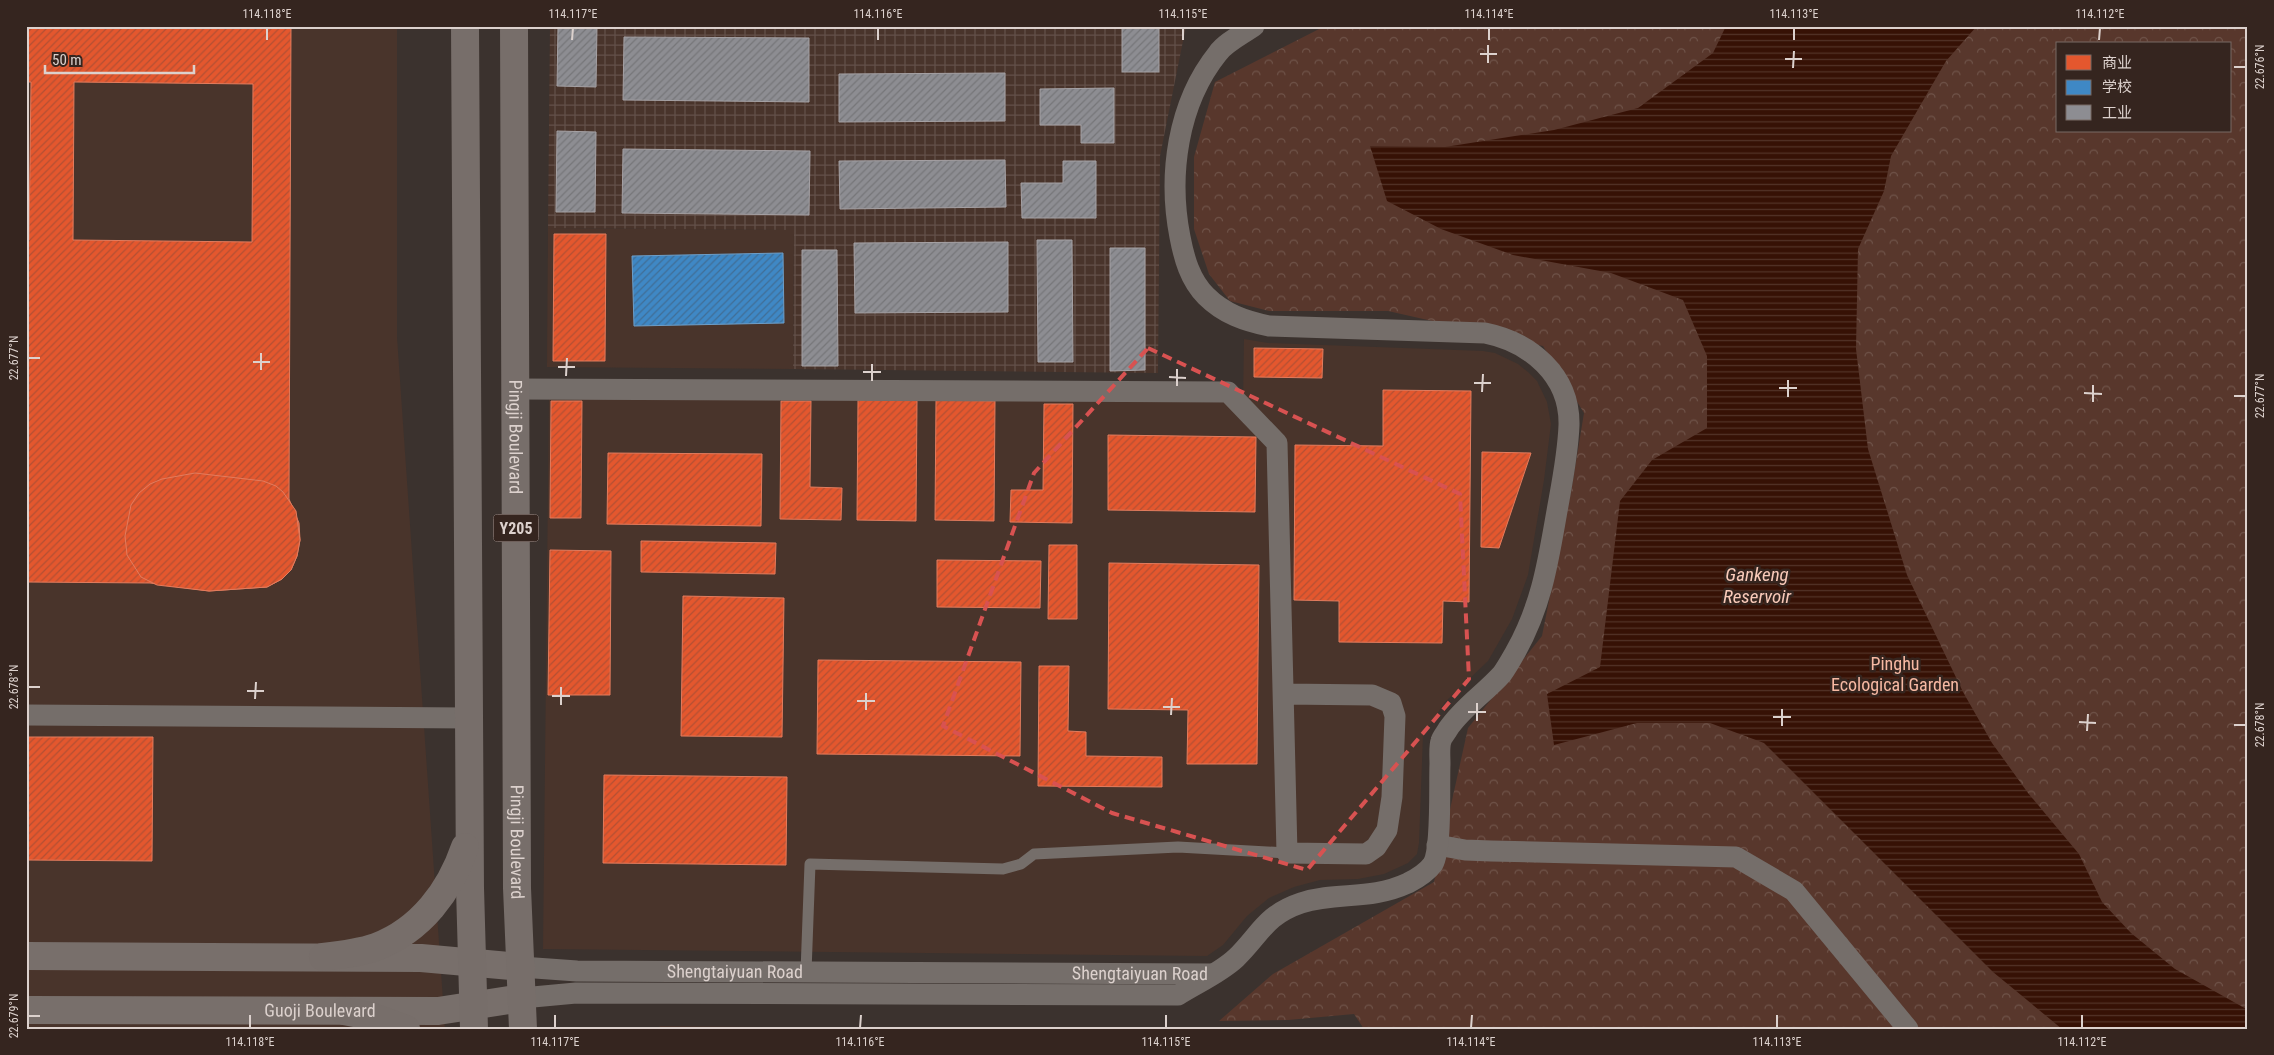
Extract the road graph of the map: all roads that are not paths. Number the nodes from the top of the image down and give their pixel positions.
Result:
1 (465, 26) edge
2 (514, 26) edge
3 (1254, 26) edge
4 (515, 389) junction
5 (1284, 694) junction
6 (26, 715) edge
7 (469, 718) junction
8 (470, 819) junction
9 (1437, 845) junction
10 (1286, 854) junction
11 (26, 956) edge
12 (323, 957) junction
13 (472, 962) junction
14 (521, 968) junction
15 (806, 972) junction
16 (1212, 974) junction
17 (522, 998) junction
18 (26, 1010) edge
19 (344, 1011) junction
20 (474, 1017) edge
21 (406, 1029) edge
22 (523, 1029) edge
23 (1908, 1029) edge

1 - 7 main road, Y205
2 - 4 main road, Pingji Boulevard / Y205
3 - 9 street
4 - 5 street
4 - 14 main road, Pingji Boulevard / Y205
5 - 10 street
5 - 10 street
6 - 7 street
7 - 8 main road, Y205
8 - 12 main road
8 - 13 main road, Y205
9 - 16 street
9 - 23 street
10 - 15 lane
11 - 12 street
12 - 13 street
13 - 14 street
13 - 20 main road, Y205
14 - 15 street, Shengtaiyuan Road
14 - 17 main road, Pingji Boulevard / Y205
15 - 16 street, Shengtaiyuan Road
16 - 17 street, Shengtaiyuan Road
17 - 20 street, Guoji Boulevard
17 - 22 main road, Pingji Boulevard / Y205
18 - 19 street, Guoji Boulevard
19 - 20 street, Guoji Boulevard
19 - 21 main road

